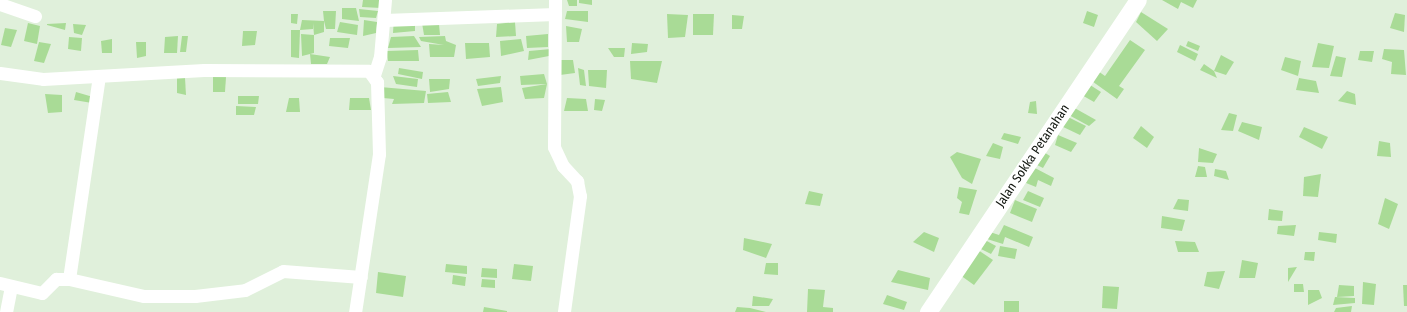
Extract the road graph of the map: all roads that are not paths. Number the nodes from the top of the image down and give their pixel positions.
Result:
1 (385, 0) edge
2 (555, 0) edge
3 (1138, 0) edge
4 (0, 4) edge
5 (555, 14) junction
6 (35, 16) dead end
7 (384, 20) junction
8 (0, 72) edge
9 (374, 75) junction
10 (99, 76) junction
11 (361, 277) junction
12 (69, 279) junction
13 (6, 284) edge
14 (6, 312) edge
15 (355, 312) edge
16 (564, 312) edge
17 (928, 312) edge

1 - 7 street
2 - 5 street
3 - 17 main road, Jalan Sokka Petanahan
4 - 6 street
5 - 7 street
5 - 16 street
7 - 9 street
8 - 10 street
9 - 10 street
9 - 11 street
10 - 12 street
11 - 12 street
11 - 15 street
12 - 13 street
13 - 14 street

